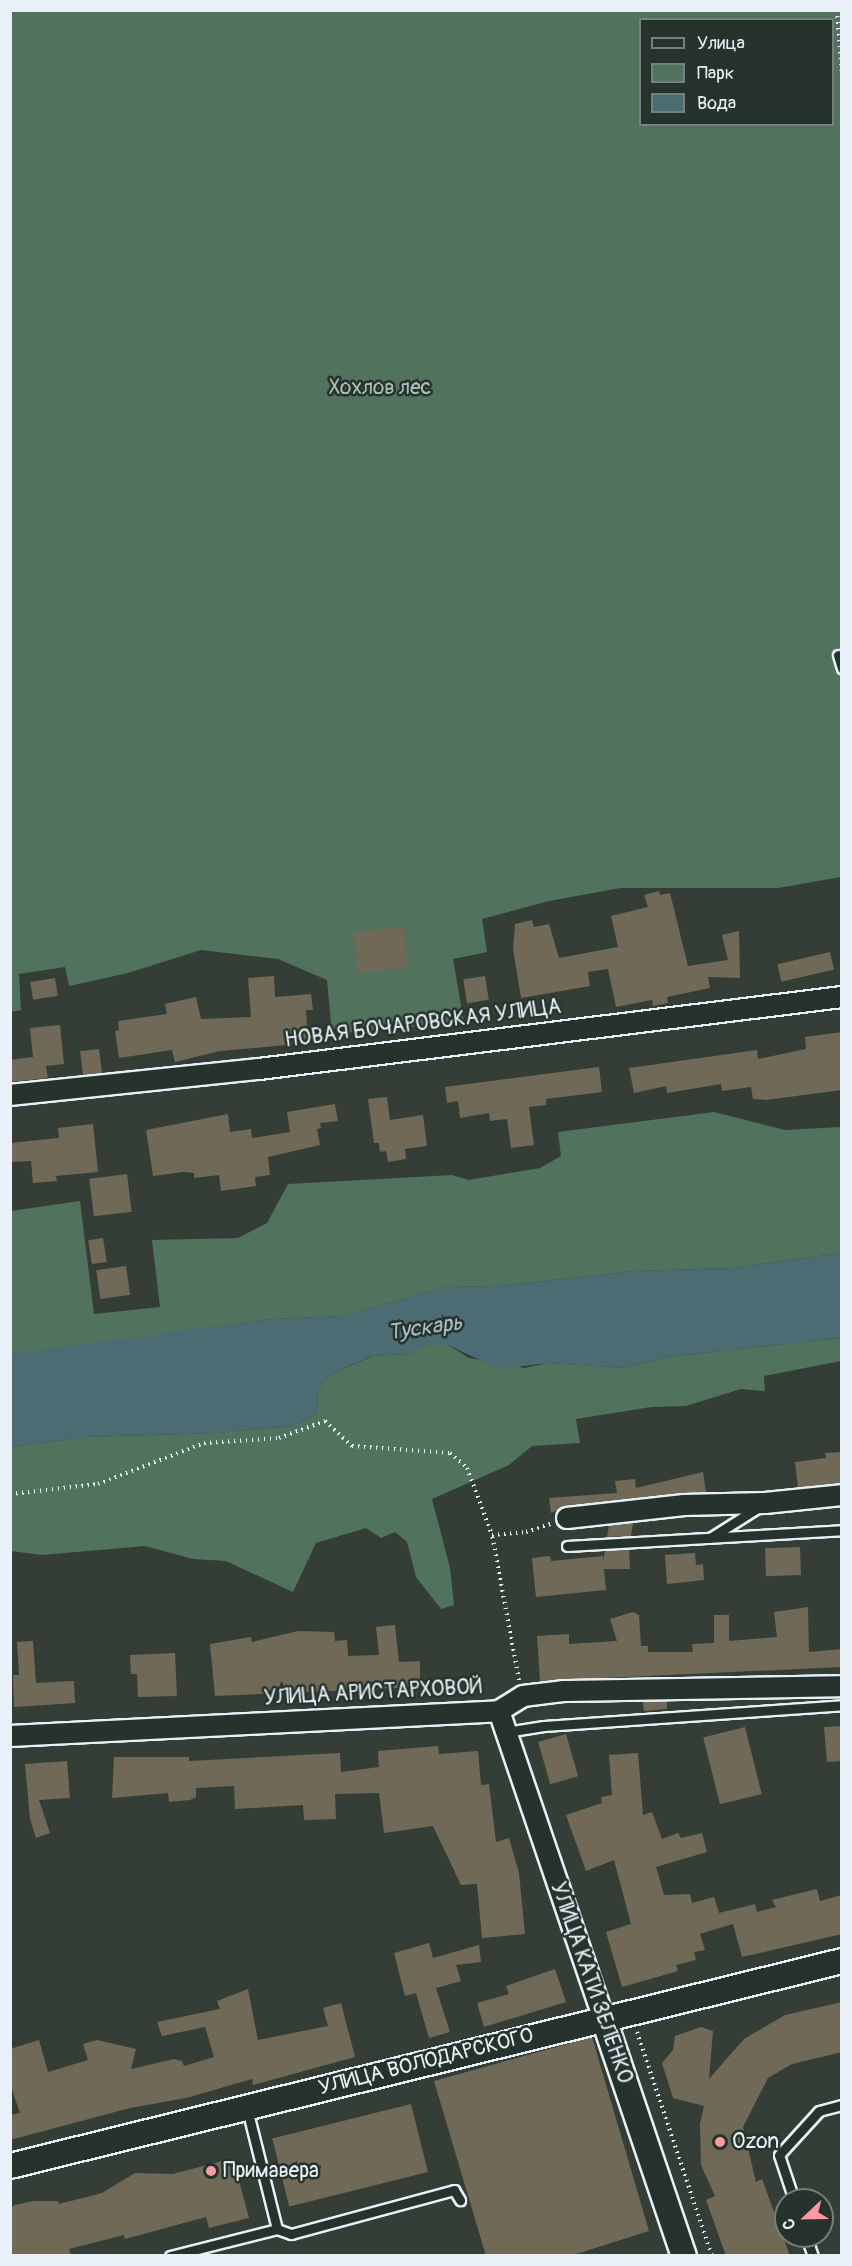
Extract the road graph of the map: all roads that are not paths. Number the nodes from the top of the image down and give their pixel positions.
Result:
1 (838, 655) dead end
2 (842, 668) edge
3 (842, 997) edge
4 (10, 1095) edge
5 (842, 1495) edge
6 (765, 1503) junction
7 (567, 1518) road end
8 (842, 1530) edge
9 (708, 1539) junction
10 (567, 1546) dead end
11 (842, 1686) edge
12 (842, 1705) edge
13 (499, 1711) junction
14 (506, 1732) junction
15 (10, 1736) edge
16 (842, 1961) edge
17 (603, 2017) junction
18 (842, 2105) edge
19 (246, 2106) junction
20 (10, 2166) edge
21 (790, 2188) edge
22 (460, 2200) dead end
23 (277, 2229) junction
24 (170, 2256) edge
25 (684, 2256) edge

1 - 2 lane
3 - 4 street, НОВАЯ БОЧАРОВСКАЯ УЛИЦА
5 - 6 street
6 - 7 street
6 - 9 lane
8 - 9 lane
9 - 10 lane
11 - 13 street, УЛИЦА АРИСТАРХОВОЙ
12 - 14 lane
13 - 14 street, УЛИЦА КАТИ ЗЕЛЕНКО
13 - 15 street, УЛИЦА АРИСТАРХОВОЙ
14 - 17 street, УЛИЦА КАТИ ЗЕЛЕНКО
16 - 17 street, УЛИЦА ВОЛОДАРСКОГО
17 - 19 street, УЛИЦА ВОЛОДАРСКОГО
17 - 25 street, УЛИЦА КАТИ ЗЕЛЕНКО
18 - 21 lane
19 - 20 street, УЛИЦА ВОЛОДАРСКОГО
19 - 23 lane
22 - 23 lane
23 - 24 lane

